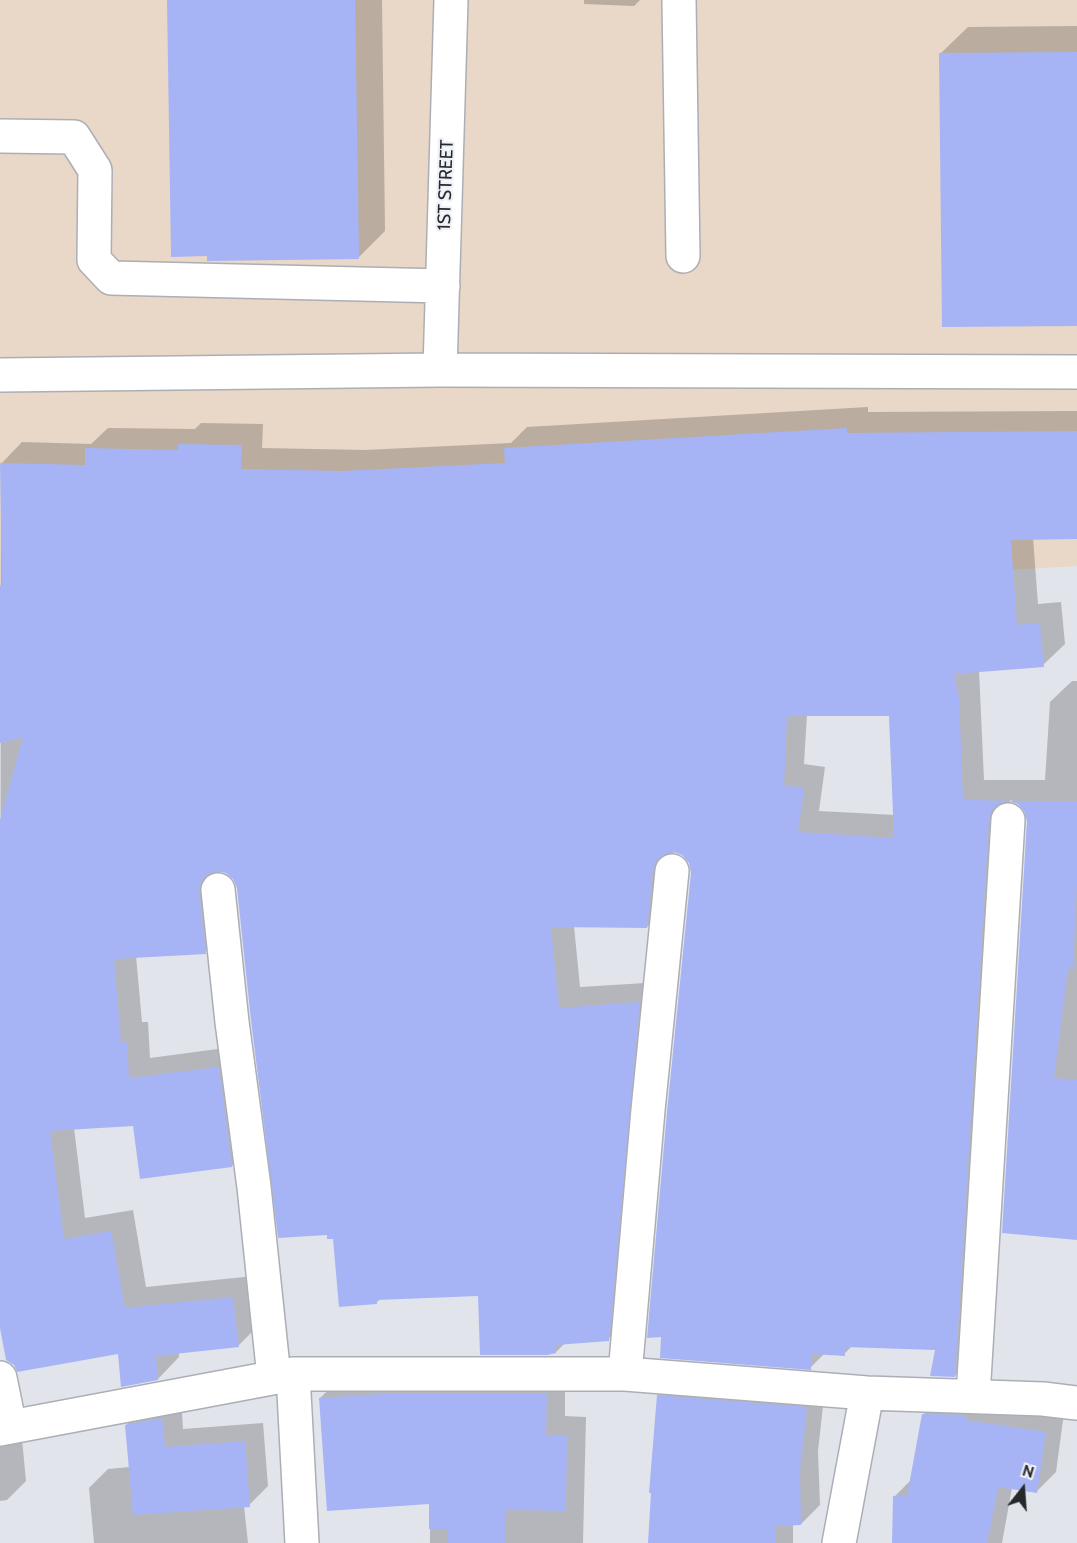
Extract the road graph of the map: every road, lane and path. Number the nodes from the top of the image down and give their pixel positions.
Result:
1 (451, 0) edge
2 (680, 0) edge
3 (0, 136) edge
4 (683, 256) dead end
5 (443, 286) junction
6 (440, 370) junction
7 (1077, 372) edge
8 (0, 375) edge
9 (1008, 820) dead end
10 (672, 871) dead end
11 (218, 890) dead end
12 (625, 1374) junction
13 (283, 1376) junction
14 (0, 1378) edge
15 (867, 1393) junction
16 (973, 1396) junction
17 (1077, 1403) edge
18 (5, 1428) edge
19 (302, 1543) edge
20 (839, 1543) edge

1 - 5 street, 1ST STREET
2 - 4 street
3 - 5 street
5 - 6 street, 1ST STREET
6 - 7 street
6 - 8 street
9 - 16 street
10 - 12 street
11 - 13 street
12 - 13 street
12 - 15 street
13 - 18 street
13 - 19 street
14 - 18 street
15 - 16 street
15 - 20 street
16 - 17 street

